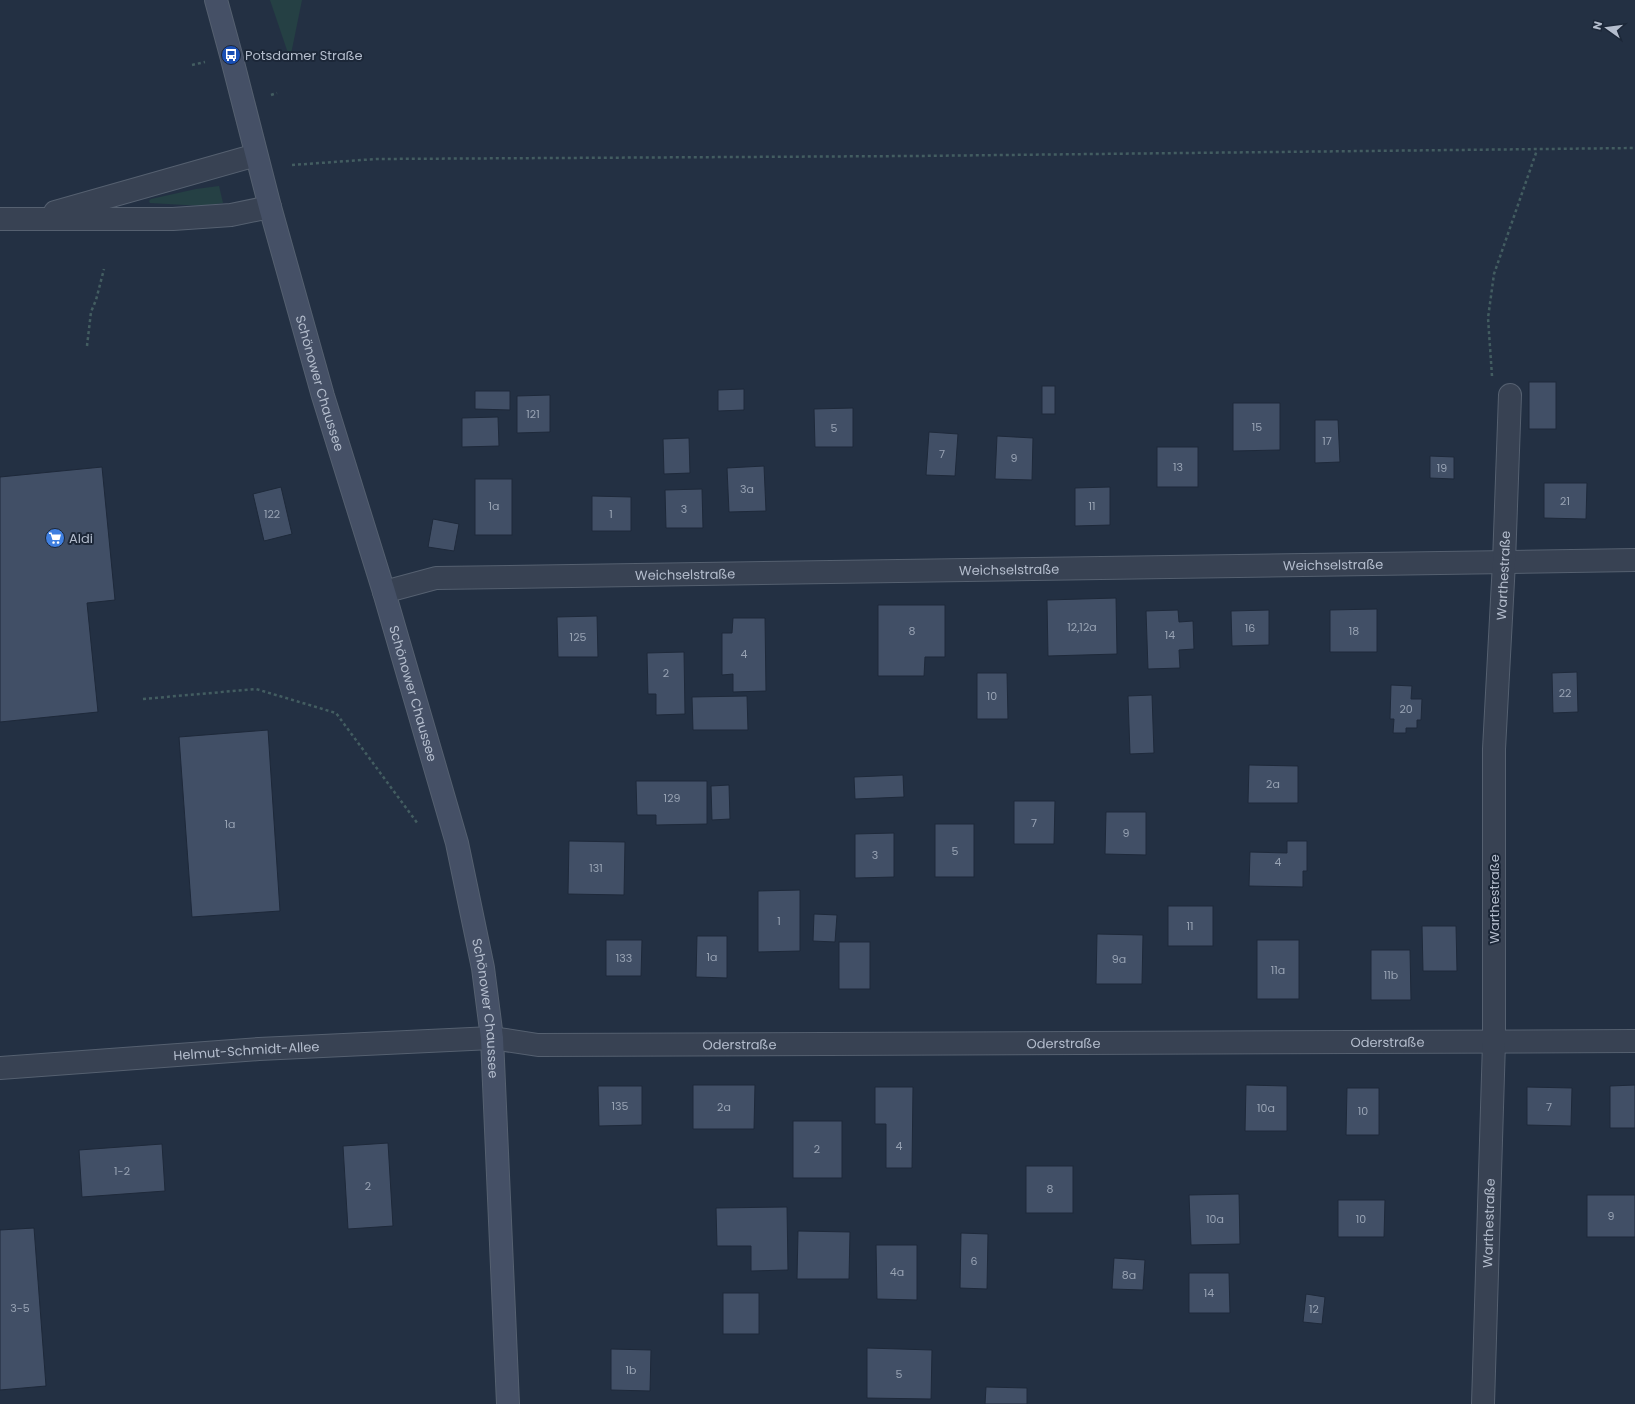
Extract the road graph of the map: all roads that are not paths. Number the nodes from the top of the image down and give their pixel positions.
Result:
1 (216, 0) edge
2 (256, 155) junction
3 (270, 207) junction
4 (0, 219) edge
5 (29, 219) junction
6 (1510, 395) road end
7 (1635, 560) edge
8 (1504, 562) junction
9 (384, 592) junction
10 (492, 1038) junction
11 (1635, 1041) edge
12 (1494, 1042) junction
13 (0, 1068) edge
14 (508, 1404) edge
15 (1483, 1404) edge

1 - 2 main road, Schönower Chaussee
2 - 3 main road, Schönower Chaussee
2 - 5 street
3 - 5 street
3 - 9 main road, Schönower Chaussee
4 - 5 street
6 - 8 street, Warthestraße
7 - 8 street, Weichselstraße
8 - 9 street, Weichselstraße
8 - 12 street, Warthestraße
9 - 10 main road, Schönower Chaussee
10 - 12 street, Oderstraße
10 - 13 street, Helmut-Schmidt-Allee
10 - 14 main road, Schönower Chaussee
11 - 12 street, Oderstraße
12 - 15 street, Warthestraße

